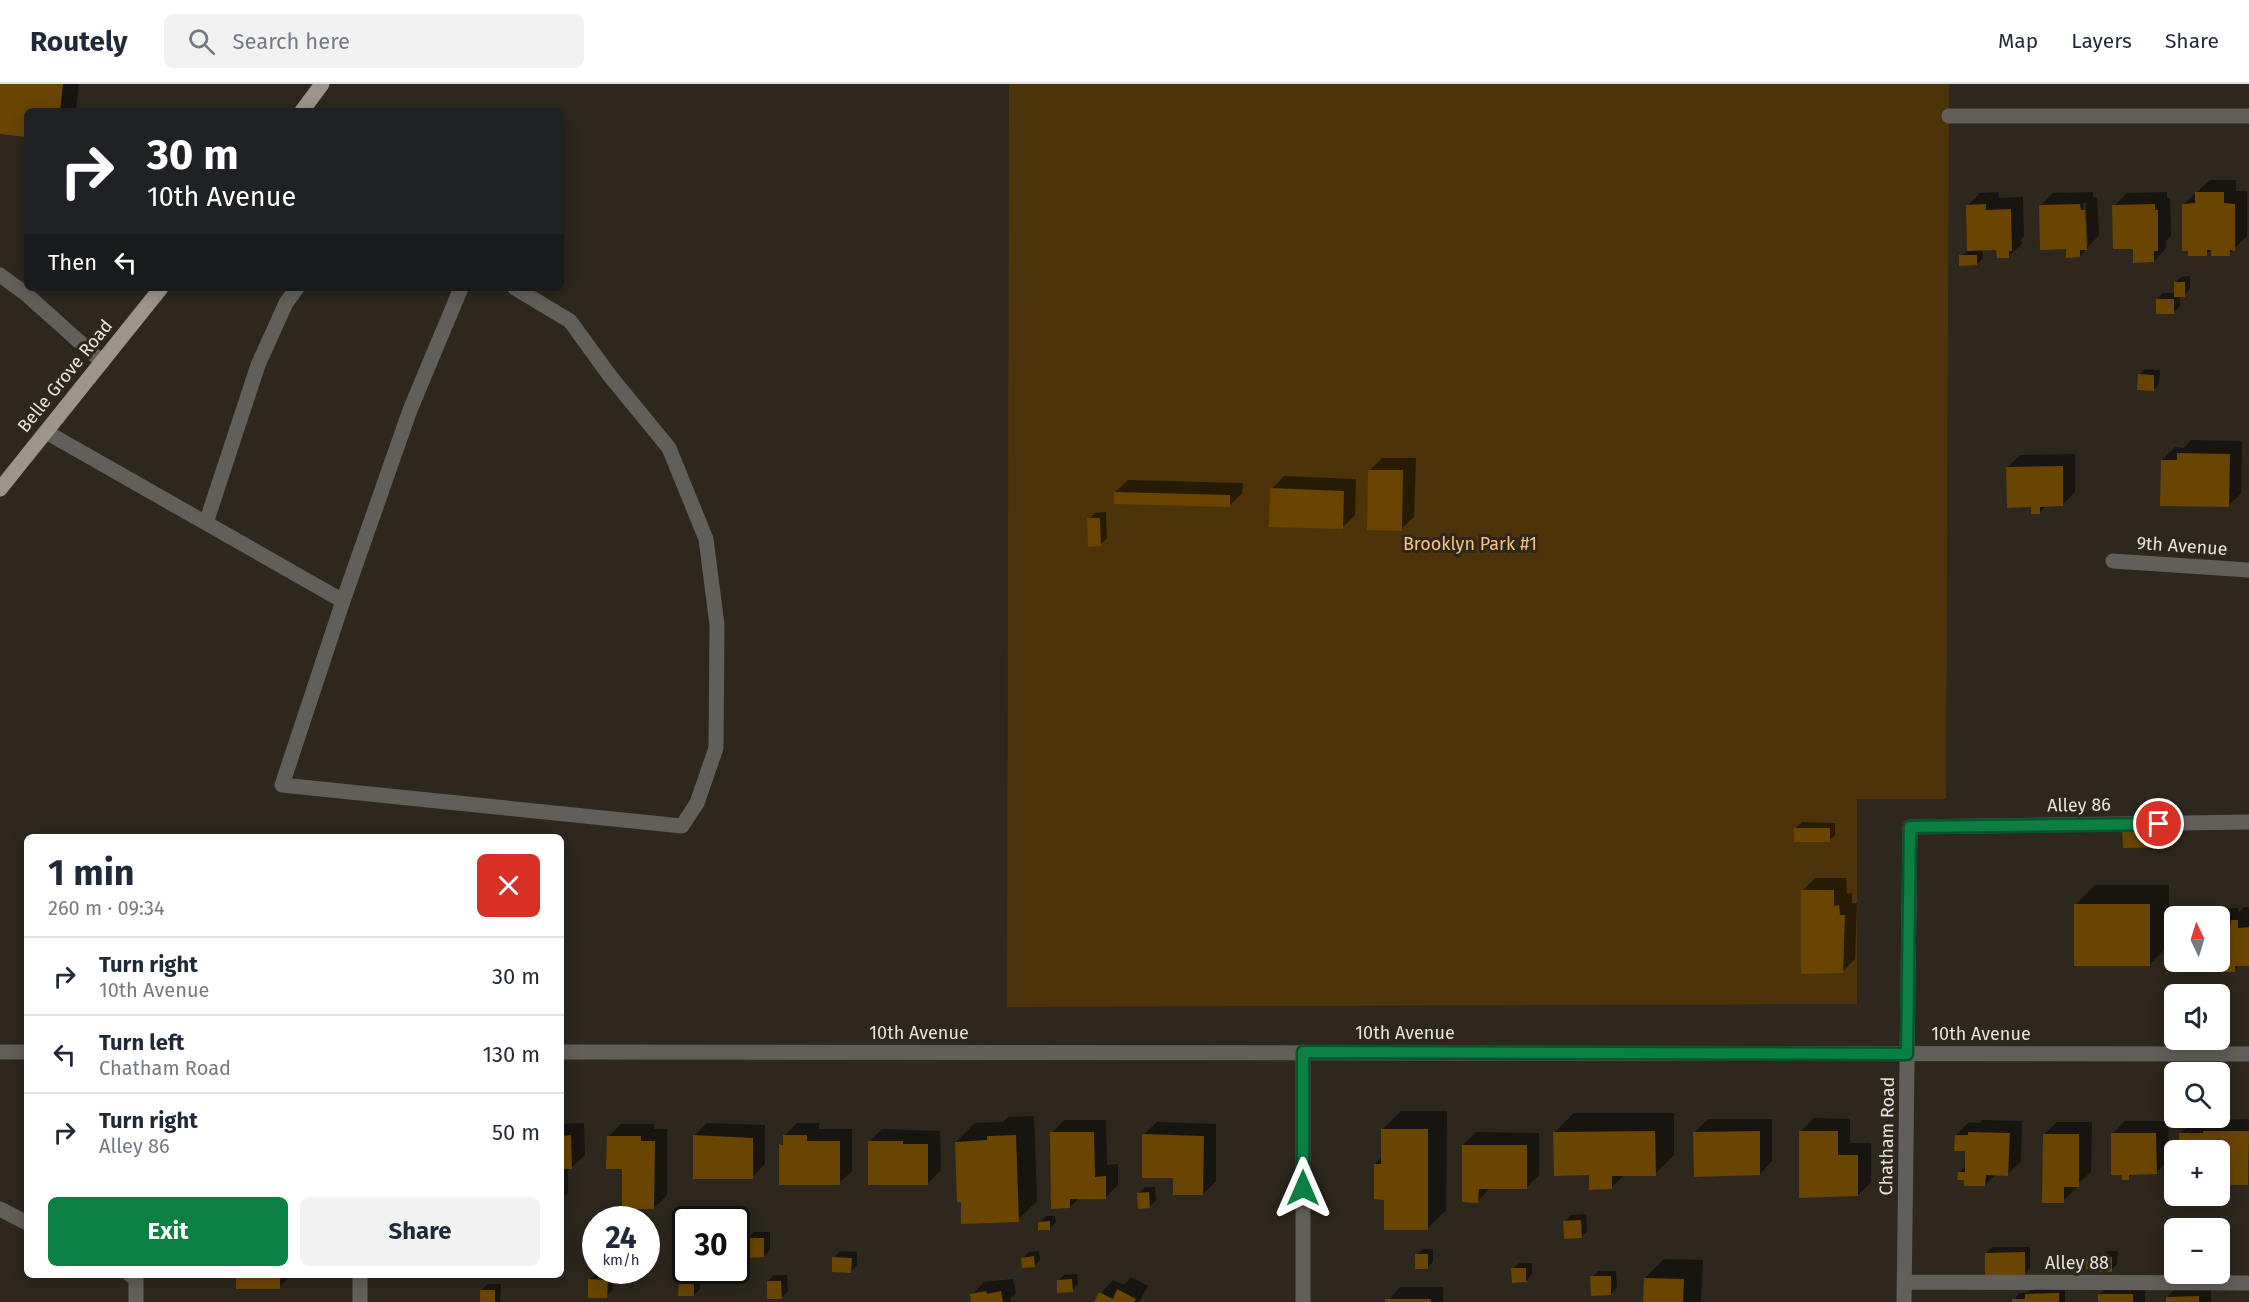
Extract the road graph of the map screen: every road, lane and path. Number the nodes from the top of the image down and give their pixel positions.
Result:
1 (322, 84) edge
2 (304, 108) edge
3 (1949, 116) dead end
4 (2249, 116) edge
5 (0, 275) edge
6 (159, 291) edge
7 (295, 291) edge
8 (460, 291) edge
9 (520, 291) edge
10 (102, 362) junction
11 (46, 432) junction
12 (0, 489) edge
13 (206, 523) junction
14 (2113, 561) dead end
15 (2249, 570) edge
16 (343, 601) junction
17 (2249, 822) edge
18 (1910, 827) joint
19 (0, 1052) edge
20 (24, 1052) edge
21 (564, 1052) edge
22 (1303, 1052) junction
23 (1907, 1054) junction
24 (2249, 1054) edge
25 (0, 1209) edge
26 (24, 1221) edge
27 (136, 1278) edge
28 (360, 1278) edge
29 (1905, 1282) junction
30 (2249, 1282) edge
31 (136, 1302) edge
32 (360, 1302) edge
33 (1303, 1302) edge
34 (1904, 1302) edge

1 - 2 main road
3 - 4 street
5 - 10 street
6 - 10 main road, Belle Grove Road
7 - 13 street
8 - 16 street
9 - 16 street
10 - 11 main road, Belle Grove Road
11 - 12 main road, Belle Grove Road
11 - 13 street
13 - 16 street
14 - 15 street, 9th Avenue
17 - 18 street, Alley 86
18 - 23 street, Chatham Road
19 - 20 street
21 - 22 street, 10th Avenue
22 - 23 street, 10th Avenue
22 - 33 street
23 - 24 street, 10th Avenue
23 - 29 street, Chatham Road
25 - 26 street
27 - 31 street
28 - 32 street
29 - 30 street, Alley 88
29 - 34 street, Chatham Road

